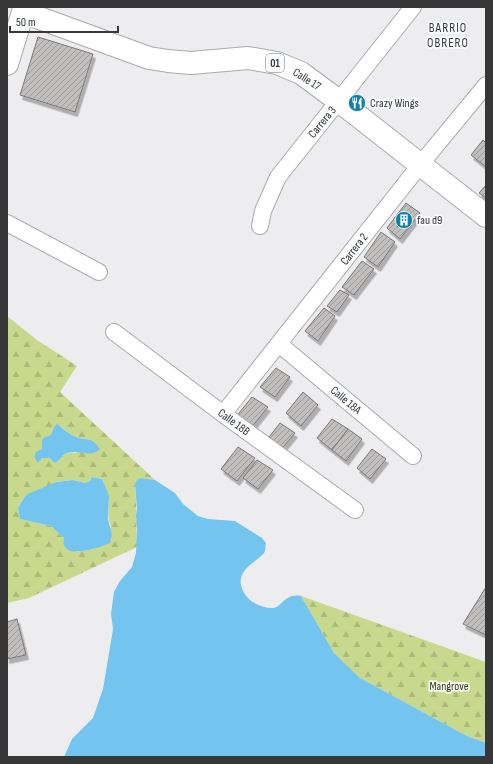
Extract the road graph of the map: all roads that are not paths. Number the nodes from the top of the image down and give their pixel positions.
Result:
1 (413, 7) edge
2 (24, 9) edge
3 (7, 64) edge
4 (486, 85) edge
5 (339, 100) junction
6 (420, 165) junction
7 (486, 216) edge
8 (7, 223) edge
9 (260, 226) dead end
10 (98, 272) dead end
11 (114, 332) dead end
12 (279, 344) junction
13 (223, 414) junction
14 (413, 456) dead end
15 (356, 510) dead end

1 - 5 street, Carrera 3
2 - 3 highway, 01
2 - 5 highway, Calle 17 / 01
4 - 6 street, Carrera 2
5 - 6 highway, Calle 17 / 01
5 - 9 street, Carrera 3
6 - 7 highway, Calle 17 / 01
6 - 12 street, Carrera 2
8 - 10 street
11 - 13 street, Calle 18B
12 - 13 street, Carrera 2
12 - 14 street, Calle 18A
13 - 15 street, Calle 18B

